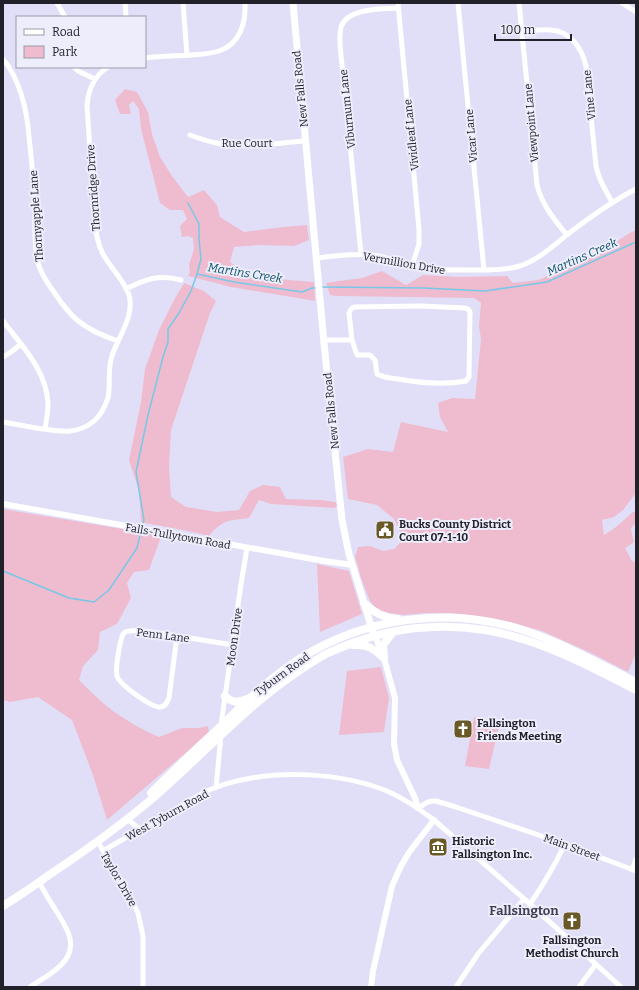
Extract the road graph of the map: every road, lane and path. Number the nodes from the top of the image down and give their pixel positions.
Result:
1 (57, 3) edge
2 (125, 3) edge
3 (183, 3) edge
4 (245, 3) edge
5 (293, 3) edge
6 (458, 3) edge
7 (519, 3) edge
8 (622, 3) edge
9 (398, 5) edge
10 (636, 12) edge
11 (65, 16) edge
12 (126, 16) edge
13 (522, 32) junction
14 (187, 55) junction
15 (146, 58) edge
16 (3, 59) edge
17 (75, 68) edge
18 (107, 68) edge
19 (95, 79) junction
20 (190, 135) dead end
21 (305, 141) junction
22 (636, 189) edge
23 (612, 202) junction
24 (567, 235) junction
25 (361, 254) junction
26 (317, 258) junction
27 (412, 266) junction
28 (484, 270) junction
29 (181, 280) dead end
30 (126, 289) junction
31 (3, 321) edge
32 (324, 340) junction
33 (352, 340) junction
34 (118, 341) junction
35 (20, 344) junction
36 (3, 357) edge
37 (3, 422) edge
38 (45, 429) junction
39 (3, 504) edge
40 (247, 548) junction
41 (353, 565) junction
42 (364, 603) junction
43 (405, 620) junction
44 (371, 627) junction
45 (393, 632) junction
46 (177, 636) junction
47 (375, 636) junction
48 (233, 645) junction
49 (339, 648) junction
50 (384, 658) junction
51 (636, 682) edge
52 (636, 690) edge
53 (225, 696) junction
54 (250, 698) junction
55 (221, 730) junction
56 (216, 788) junction
57 (418, 808) junction
58 (127, 819) junction
59 (434, 820) junction
60 (140, 830) junction
61 (98, 842) junction
62 (565, 844) junction
63 (103, 851) junction
64 (636, 859) edge
65 (634, 871) edge
66 (39, 882) junction
67 (524, 899) junction
68 (530, 904) junction
69 (3, 906) edge
70 (596, 964) junction
71 (30, 987) edge
72 (144, 987) edge
73 (370, 987) edge
74 (456, 987) edge
75 (579, 987) edge
76 (621, 987) edge

1 - 11 street
2 - 12 street
3 - 14 street
4 - 14 street
5 - 21 main road, New Falls Road
6 - 28 street, Vicar Lane
7 - 13 street, Viewpoint Lane
8 - 10 street
9 - 25 street, Viburnum Lane
9 - 27 street, Vividleaf Lane
13 - 23 street, Vine Lane
13 - 24 street, Viewpoint Lane
14 - 15 street
16 - 34 street, Thornyapple Lane
17 - 19 street
18 - 19 street, Thornridge Drive
19 - 30 street, Thornridge Drive
20 - 21 street, Rue Court
21 - 26 main road, New Falls Road
22 - 23 street, Vermillion Drive
23 - 24 street, Vermillion Drive
24 - 28 street, Vermillion Drive
25 - 26 street, Vermillion Drive
25 - 27 street, Vermillion Drive
26 - 32 main road, New Falls Road
27 - 28 street, Vermillion Drive
29 - 30 street
30 - 34 street, Thornridge Drive
31 - 35 street
32 - 33 street
32 - 41 main road, New Falls Road
33 - 33 street
34 - 38 street, Thornridge Drive
35 - 36 street
35 - 38 street
37 - 38 street, Thornridge Drive
39 - 40 street, Falls-Tullytown Road
40 - 41 street, Falls-Tullytown Road
40 - 48 street, Moon Drive
41 - 42 main road, New Falls Road
42 - 43 main road
42 - 44 main road, New Falls Road
43 - 44 main road, Tyburn Road
43 - 51 main road, Tyburn Road
44 - 47 main road, New Falls Road
44 - 54 main road, Tyburn Road
45 - 47 main road, Tyburn Road
45 - 50 main road
45 - 52 main road, Tyburn Road
46 - 46 street, Penn Lane
46 - 48 street, Penn Lane
47 - 49 main road, Tyburn Road
47 - 50 street, New Falls Road
48 - 53 street, Moon Drive
49 - 50 main road
49 - 55 main road, Tyburn Road
50 - 57 street, New Falls Road
53 - 54 main road
53 - 55 street, Moon Drive
54 - 55 main road, Tyburn Road
55 - 56 street, Moon Drive
55 - 58 main road, Tyburn Road
56 - 57 street, West Tyburn Road
56 - 60 street, West Tyburn Road
57 - 59 street, West Tyburn Road
57 - 62 street, Main Street
58 - 60 street
58 - 61 main road, Tyburn Road
59 - 67 street, West Tyburn Road
59 - 73 street
60 - 63 street, West Tyburn Road
61 - 63 street, Taylor Drive
61 - 66 main road, Tyburn Road
62 - 65 street, Main Street
62 - 68 street
63 - 72 street, Taylor Drive
64 - 65 street
66 - 69 main road, Tyburn Road
66 - 71 street
67 - 68 street, West Tyburn Road
67 - 74 street
68 - 70 street, West Tyburn Road
70 - 75 street
70 - 76 street, West Tyburn Road

